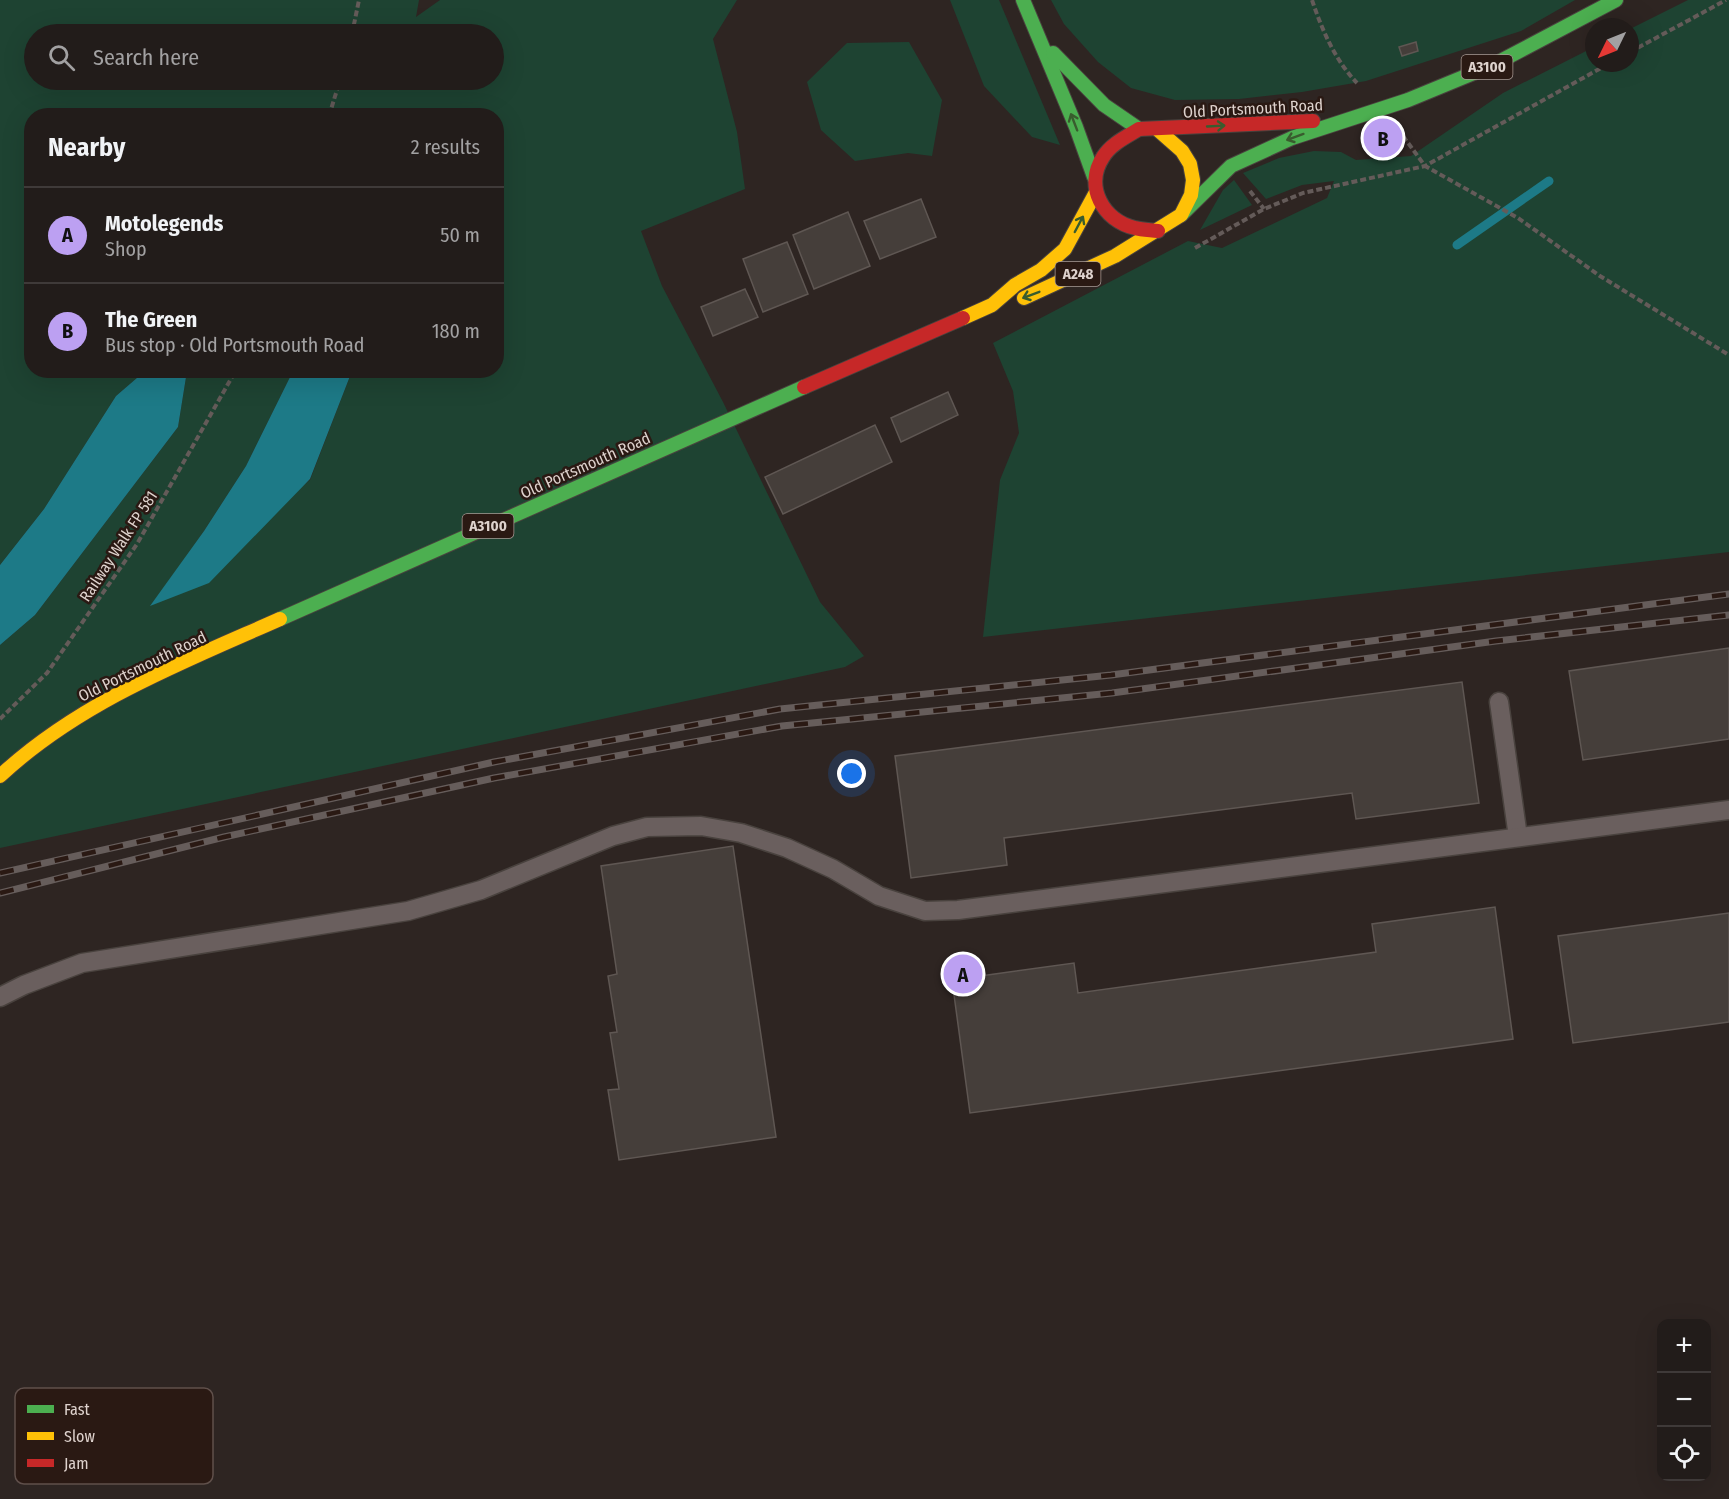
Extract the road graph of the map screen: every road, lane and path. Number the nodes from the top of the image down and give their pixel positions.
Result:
1 (359, 0) edge
2 (1023, 0) edge
3 (1616, 0) edge
4 (1726, 0) edge
5 (354, 24) edge
6 (1042, 41) junction
7 (1639, 47) edge
8 (1594, 72) edge
9 (337, 90) edge
10 (331, 108) edge
11 (1351, 119) junction
12 (1138, 129) junction
13 (1157, 129) junction
14 (1094, 177) junction
15 (1095, 194) junction
16 (1500, 208) dead end
17 (1181, 215) junction
18 (1158, 231) junction
19 (1194, 248) dead end
20 (992, 305) junction
21 (1729, 355) edge
22 (231, 378) edge
23 (1499, 702) dead end
24 (0, 719) edge
25 (0, 776) edge
26 (1729, 810) edge
27 (1518, 837) junction
28 (0, 997) edge

1 - 5 path
2 - 6 main road
3 - 11 main road, Old Portsmouth Road / A3100
4 - 7 path
6 - 12 main road
14 -> 6 main road
8 - 19 path
9 - 10 path
13 -> 11 main road, Old Portsmouth Road / A3100
11 -> 17 main road, Old Portsmouth Road / A3100
12 - 13 main road
12 - 14 main road
13 - 17 main road
14 - 15 main road
15 - 18 main road
20 -> 15 main road, Old Portsmouth Road / A3100
16 - 21 path
17 - 18 main road
18 -> 20 main road, A248
20 - 25 main road, Old Portsmouth Road / A3100
22 - 24 path, Railway Walk FP 581
23 - 27 lane
26 - 27 lane
27 - 28 lane

